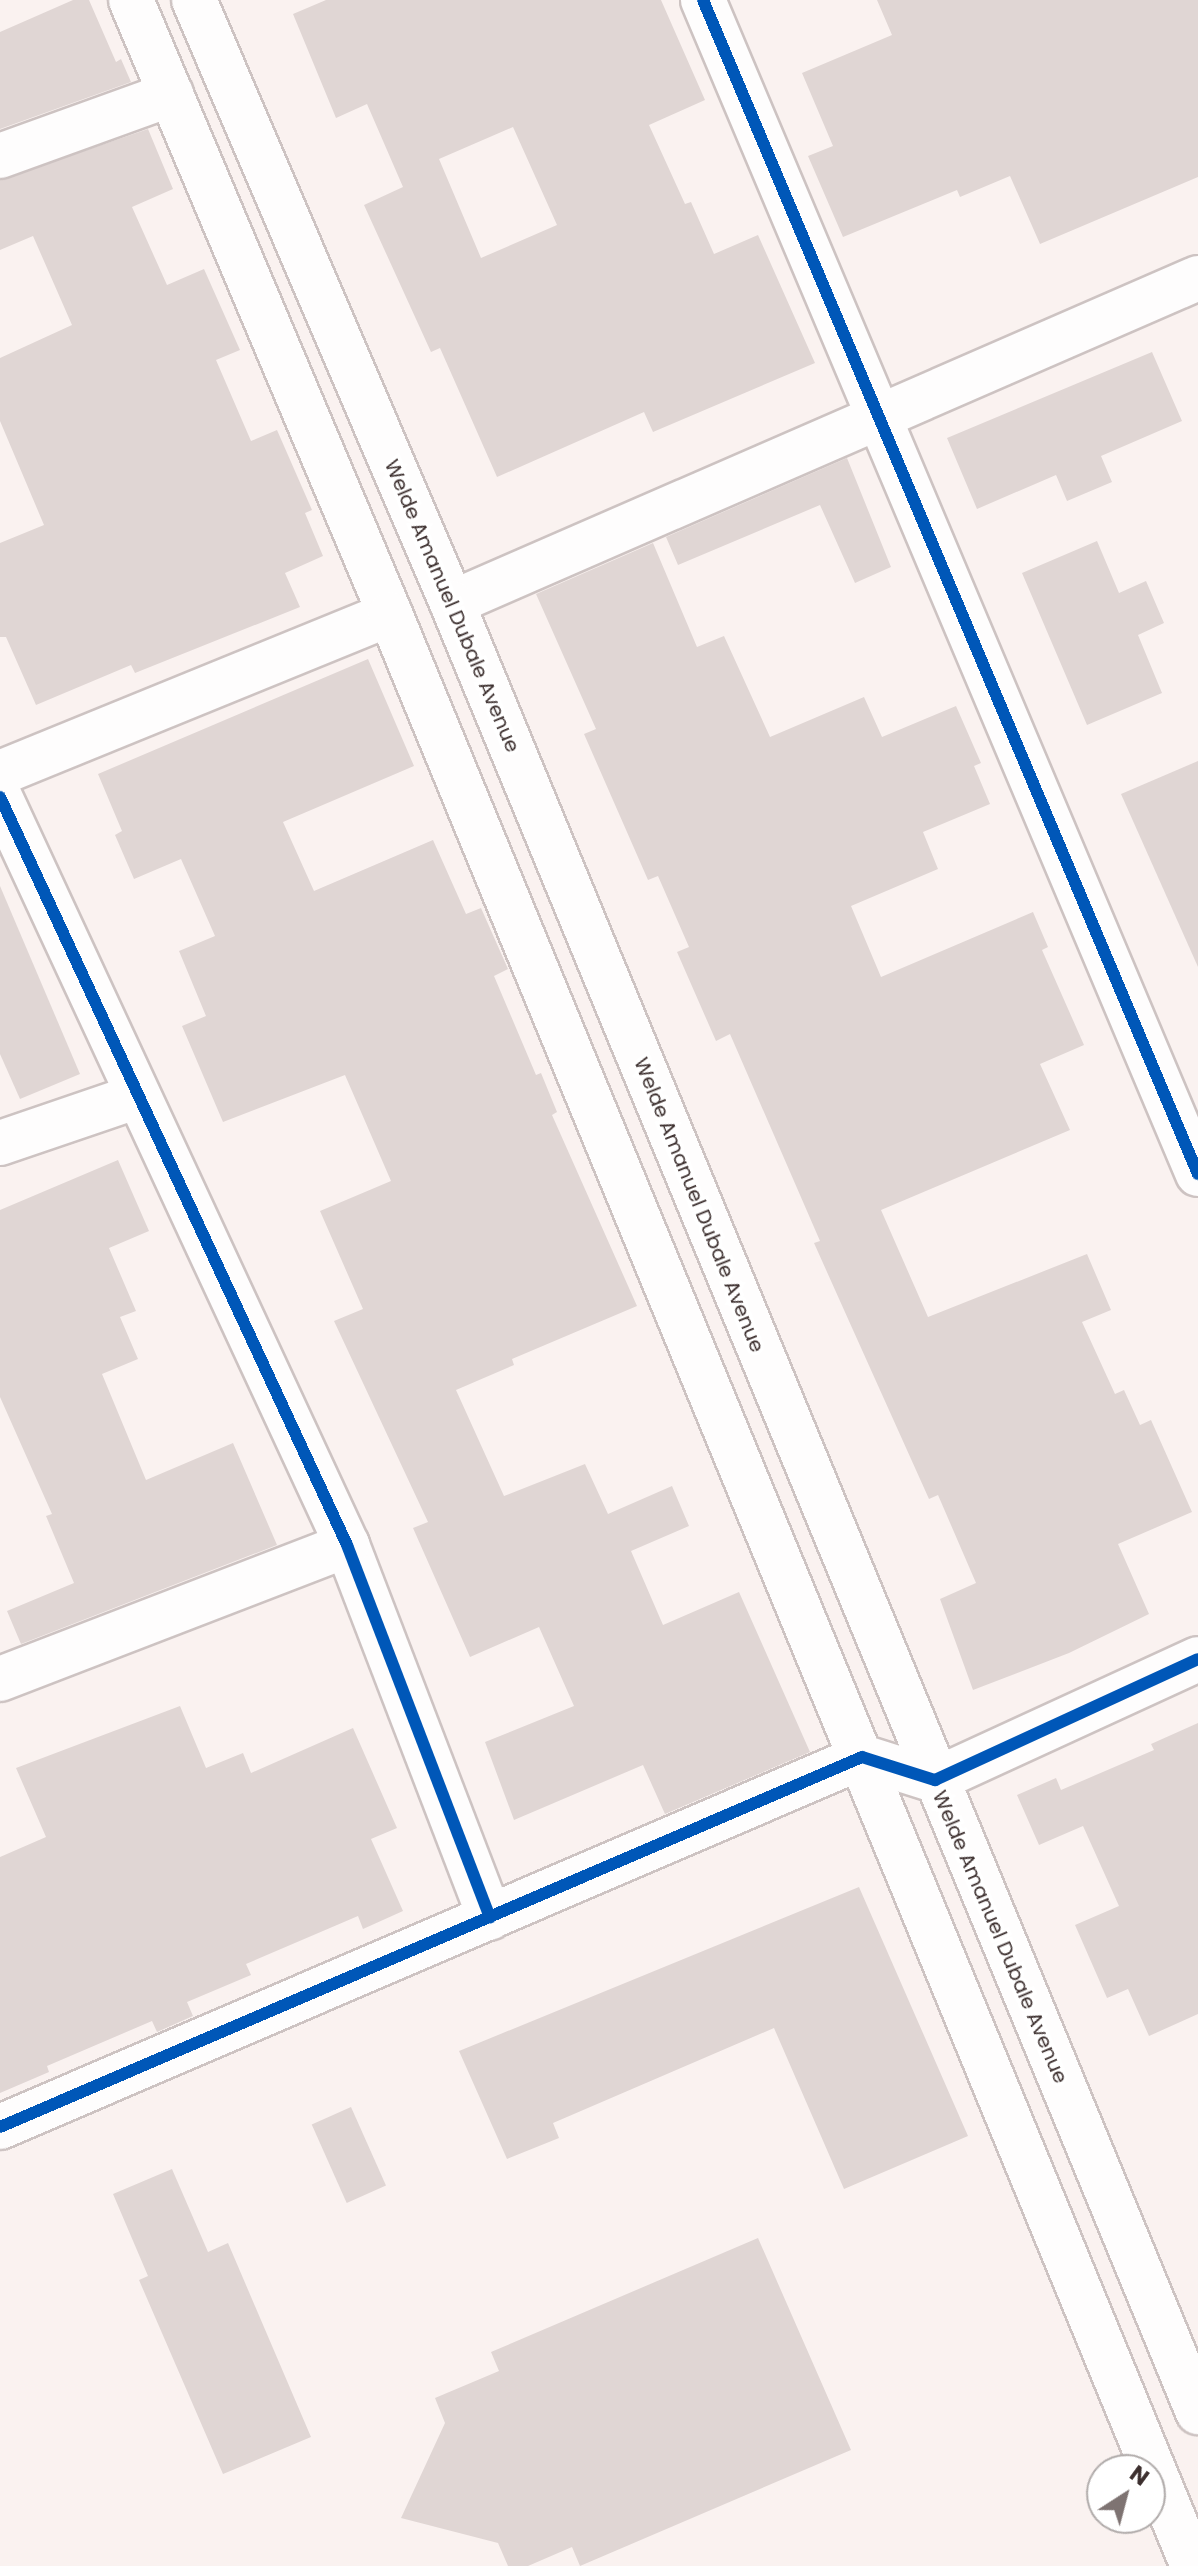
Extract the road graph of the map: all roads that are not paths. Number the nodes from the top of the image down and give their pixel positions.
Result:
1 (131, 0) edge
2 (194, 0) edge
3 (703, 0) edge
4 (171, 94) junction
5 (0, 156) edge
6 (1198, 278) edge
7 (879, 413) junction
8 (452, 603) junction
9 (390, 614) junction
10 (0, 773) edge
11 (0, 797) edge
12 (138, 1096) junction
13 (0, 1143) edge
14 (1198, 1174) edge
15 (347, 1545) junction
16 (1198, 1659) edge
17 (0, 1679) edge
18 (862, 1757) junction
19 (935, 1780) junction
20 (490, 1917) junction
21 (0, 2127) edge
22 (1198, 2412) edge
23 (1193, 2566) edge

1 - 4 street
2 - 8 street, Welde Amanuel Dubale Avenue
3 - 7 street
4 - 5 street
4 - 9 street
6 - 7 street
7 - 8 street
7 - 14 street
8 - 19 street, Welde Amanuel Dubale Avenue
9 - 10 street
9 - 18 street
11 - 12 street
12 - 13 street
12 - 15 street
15 - 17 street
15 - 20 street
16 - 19 street
18 - 19 street
18 - 20 street
18 - 23 street
19 - 22 street, Welde Amanuel Dubale Avenue
20 - 21 street

